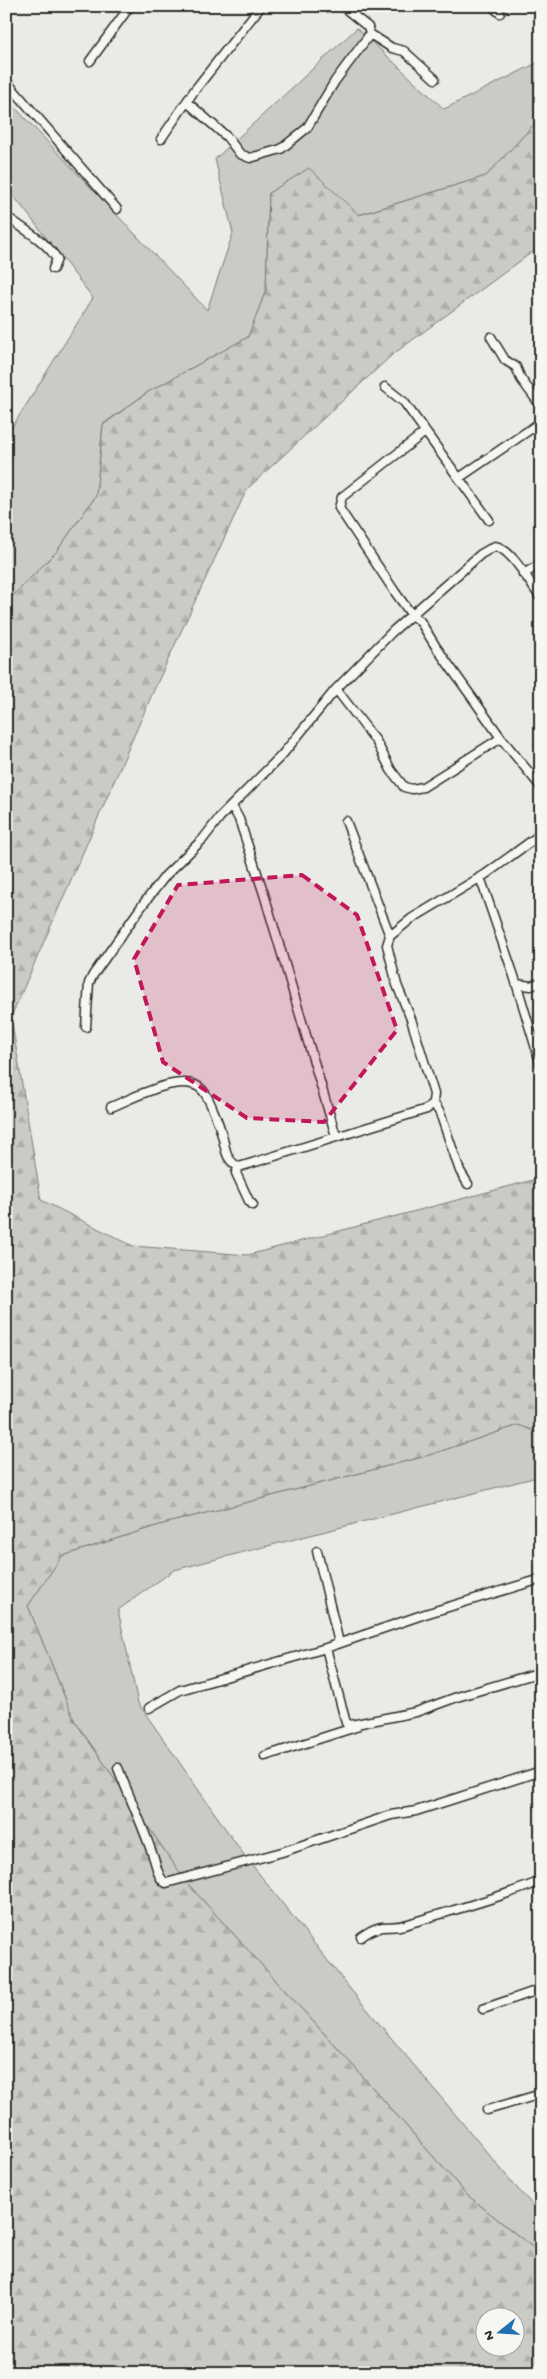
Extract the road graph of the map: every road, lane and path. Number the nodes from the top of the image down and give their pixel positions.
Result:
1 (130, 6) edge
2 (261, 6) edge
3 (342, 6) edge
4 (492, 6) edge
5 (500, 13) dead end
6 (370, 34) junction
7 (90, 61) dead end
8 (435, 79) dead end
9 (6, 81) edge
10 (187, 102) junction
11 (161, 139) dead end
12 (117, 209) dead end
13 (6, 216) edge
14 (52, 269) dead end
15 (491, 337) dead end
16 (385, 387) dead end
17 (541, 406) edge
18 (541, 422) edge
19 (425, 432) junction
20 (458, 478) junction
21 (489, 520) dead end
22 (541, 564) edge
23 (523, 574) junction
24 (541, 598) edge
25 (411, 614) junction
26 (336, 689) junction
27 (501, 738) junction
28 (541, 787) edge
29 (232, 806) junction
30 (346, 821) dead end
31 (541, 834) edge
32 (480, 878) junction
33 (390, 936) junction
34 (541, 982) edge
35 (517, 984) junction
36 (86, 1027) dead end
37 (541, 1065) edge
38 (433, 1102) junction
39 (111, 1107) dead end
40 (336, 1136) junction
41 (239, 1167) junction
42 (468, 1184) dead end
43 (253, 1205) dead end
44 (317, 1551) dead end
45 (541, 1579) edge
46 (340, 1643) junction
47 (326, 1648) junction
48 (541, 1672) edge
49 (150, 1708) dead end
50 (364, 1724) junction
51 (265, 1756) dead end
52 (118, 1768) dead end
53 (541, 1771) edge
54 (541, 1881) edge
55 (361, 1938) dead end
56 (541, 1989) edge
57 (483, 2009) dead end
58 (541, 2094) edge
59 (487, 2110) dead end

1 - 7 street
2 - 10 street
3 - 6 street
4 - 5 street
6 - 8 street
6 - 10 street
9 - 12 street
10 - 11 street
13 - 14 street
15 - 17 street
16 - 19 street
18 - 20 street
19 - 20 street
19 - 25 street
20 - 21 street
22 - 23 street
23 - 24 street
23 - 25 street
25 - 26 street
25 - 27 street
26 - 27 street
26 - 29 street
27 - 28 street
29 - 36 street
29 - 40 street
30 - 33 street
31 - 32 street
32 - 33 street
32 - 35 street
33 - 38 street
34 - 35 street
35 - 37 street
38 - 40 street
38 - 42 street
39 - 41 street
40 - 41 street
41 - 43 street
44 - 46 street
45 - 46 street
46 - 47 street
47 - 49 street
47 - 50 street
48 - 50 street
50 - 51 street
52 - 53 street
54 - 55 street
56 - 57 street
58 - 59 street

